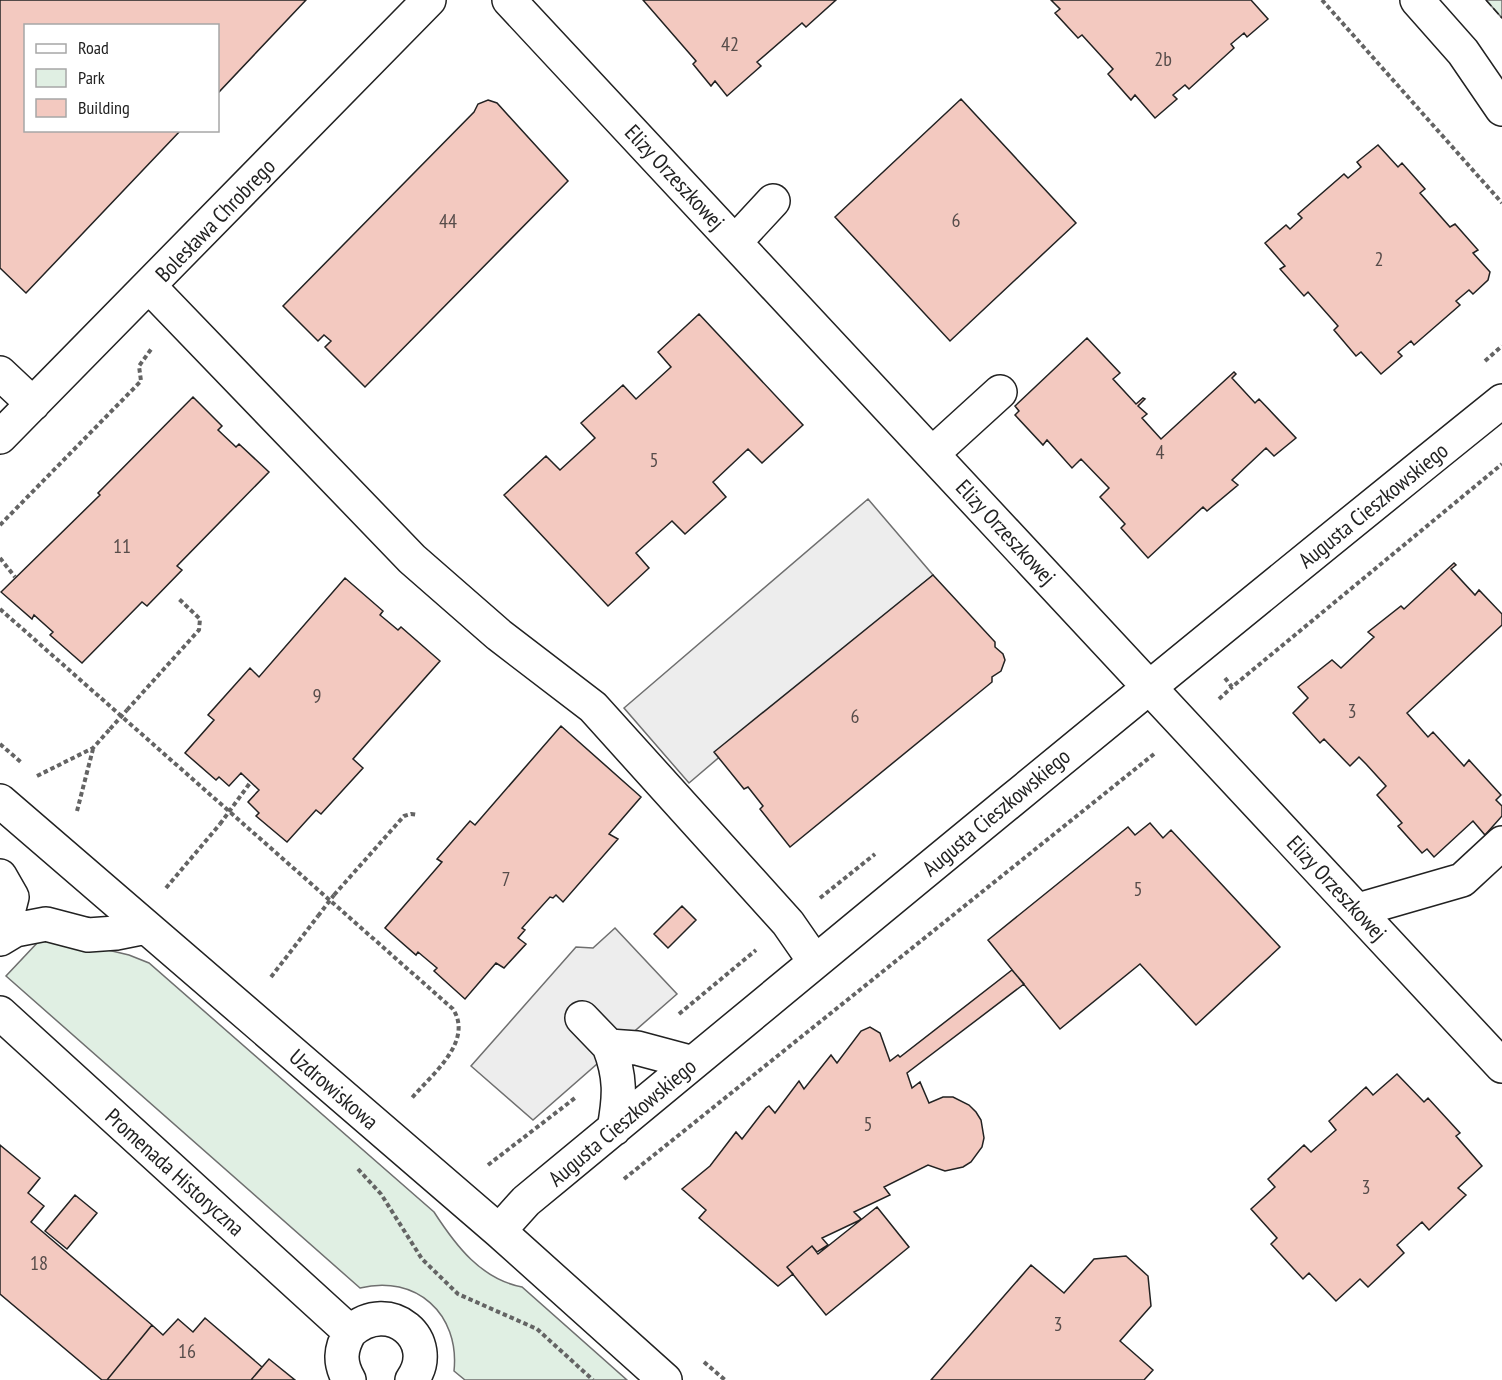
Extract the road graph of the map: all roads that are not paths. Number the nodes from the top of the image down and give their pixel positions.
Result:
1 (429, 0) edge
2 (509, 0) edge
3 (1418, 0) edge
4 (1502, 109) edge
5 (773, 201) dead end
6 (735, 242) junction
7 (150, 287) junction
8 (0, 374) edge
9 (1000, 392) dead end
10 (1502, 401) edge
11 (33, 404) junction
12 (0, 437) edge
13 (933, 453) junction
14 (1148, 686) junction
15 (0, 801) edge
16 (1502, 843) edge
17 (0, 876) edge
18 (1358, 910) junction
19 (146, 927) junction
20 (1, 937) edge
21 (815, 962) junction
22 (0, 1012) edge
23 (582, 1018) dead end
24 (609, 1046) junction
25 (693, 1063) junction
26 (1502, 1066) edge
27 (614, 1129) junction
28 (499, 1231) junction
29 (350, 1332) junction
30 (349, 1380) edge
31 (412, 1380) edge
32 (665, 1380) edge

1 - 7 street, Bolesława Chrobrego
2 - 6 street, Elizy Orzeszkowej
3 - 4 street
5 - 6 street
6 - 13 street, Elizy Orzeszkowej
7 - 11 street, Bolesława Chrobrego
7 - 21 street
8 - 11 street
9 - 13 street
10 - 14 street, Augusta Cieszkowskiego
11 - 12 street, Bolesława Chrobrego
13 - 14 street, Elizy Orzeszkowej
14 - 18 street, Elizy Orzeszkowej
14 - 21 street, Augusta Cieszkowskiego
15 - 19 street, Uzdrowiskowa
16 - 18 street
17 - 20 street
18 - 26 street, Elizy Orzeszkowej
19 - 20 street
19 - 28 street, Uzdrowiskowa
21 - 25 street, Augusta Cieszkowskiego
22 - 29 street, Promenada Historyczna
23 - 24 street
24 - 25 street
24 - 27 street
25 - 27 street, Augusta Cieszkowskiego
27 - 28 street, Augusta Cieszkowskiego
28 - 32 street, Uzdrowiskowa
29 - 30 street
29 - 31 street

